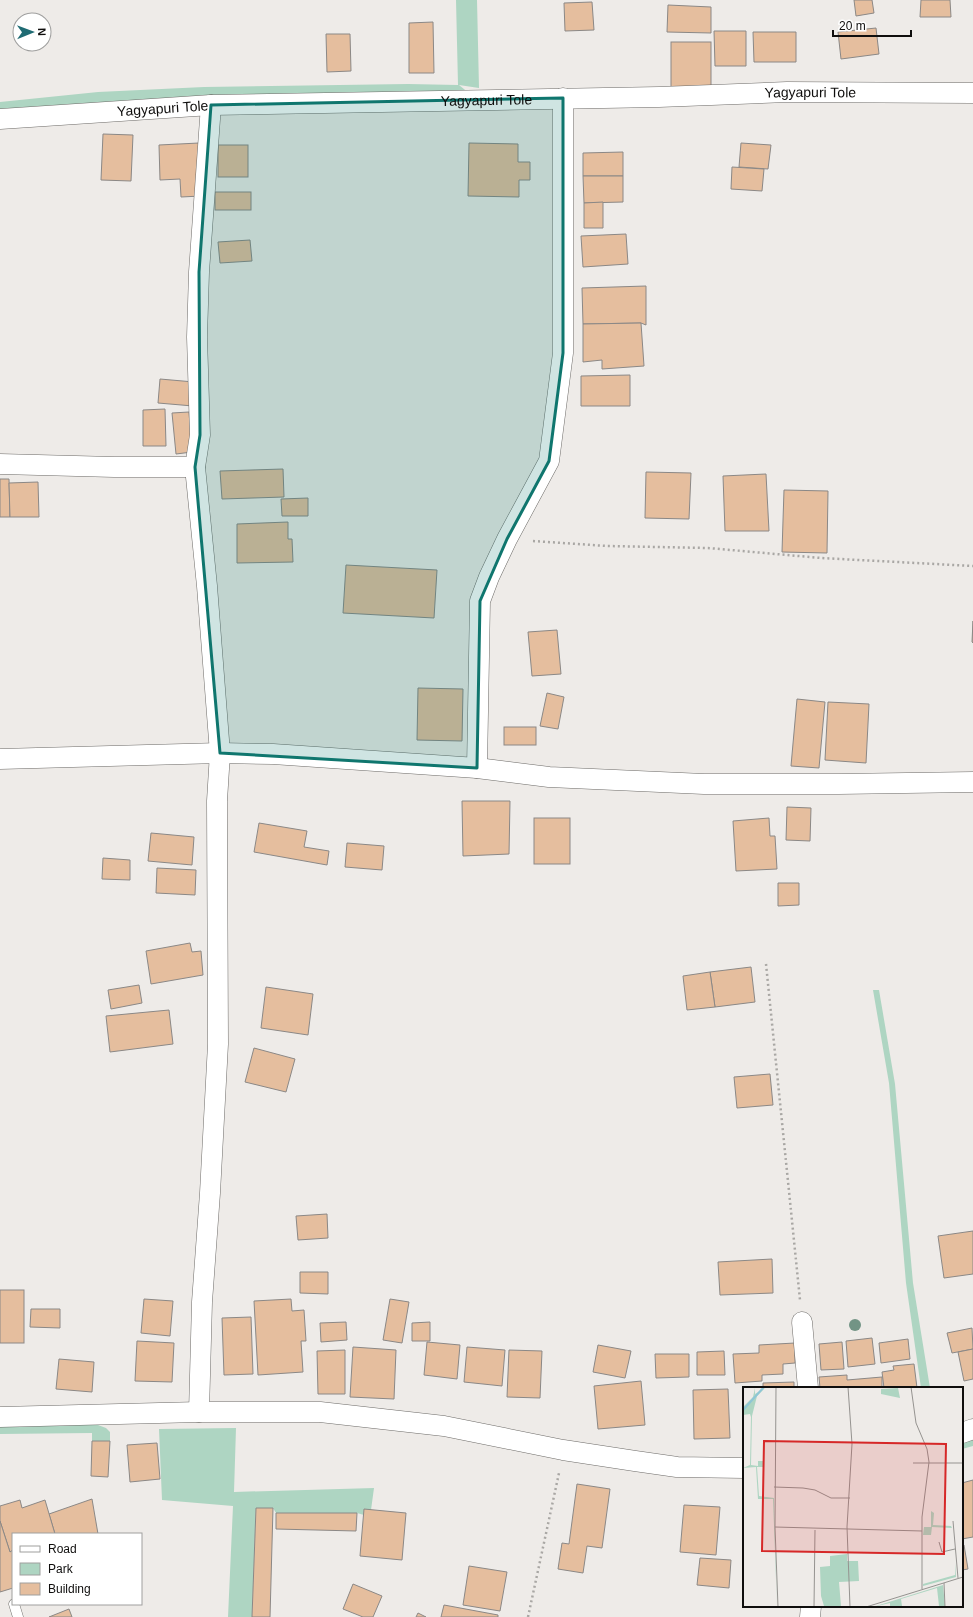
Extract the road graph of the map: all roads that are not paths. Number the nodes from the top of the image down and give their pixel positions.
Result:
1 (973, 93) edge
2 (563, 98) junction
3 (211, 105) junction
4 (0, 119) edge
5 (0, 464) edge
6 (195, 467) junction
7 (220, 753) junction
8 (0, 759) edge
9 (477, 768) junction
10 (973, 782) edge
11 (802, 1322) road end
12 (808, 1387) edge
13 (198, 1412) junction
14 (0, 1417) edge
15 (973, 1428) edge
16 (963, 1432) edge
17 (743, 1468) edge
18 (14, 1605) edge
19 (811, 1607) edge
20 (18, 1617) edge
21 (810, 1617) edge

1 - 2 street, Yagyapuri Tole
2 - 3 street, Yagyapuri Tole
2 - 9 street
3 - 4 street, Yagyapuri Tole
3 - 6 street
5 - 6 street
6 - 7 street
7 - 8 street
7 - 9 street
7 - 13 street
9 - 10 street
11 - 12 street
13 - 14 street
13 - 17 street
15 - 16 street
18 - 20 lane
19 - 21 street

